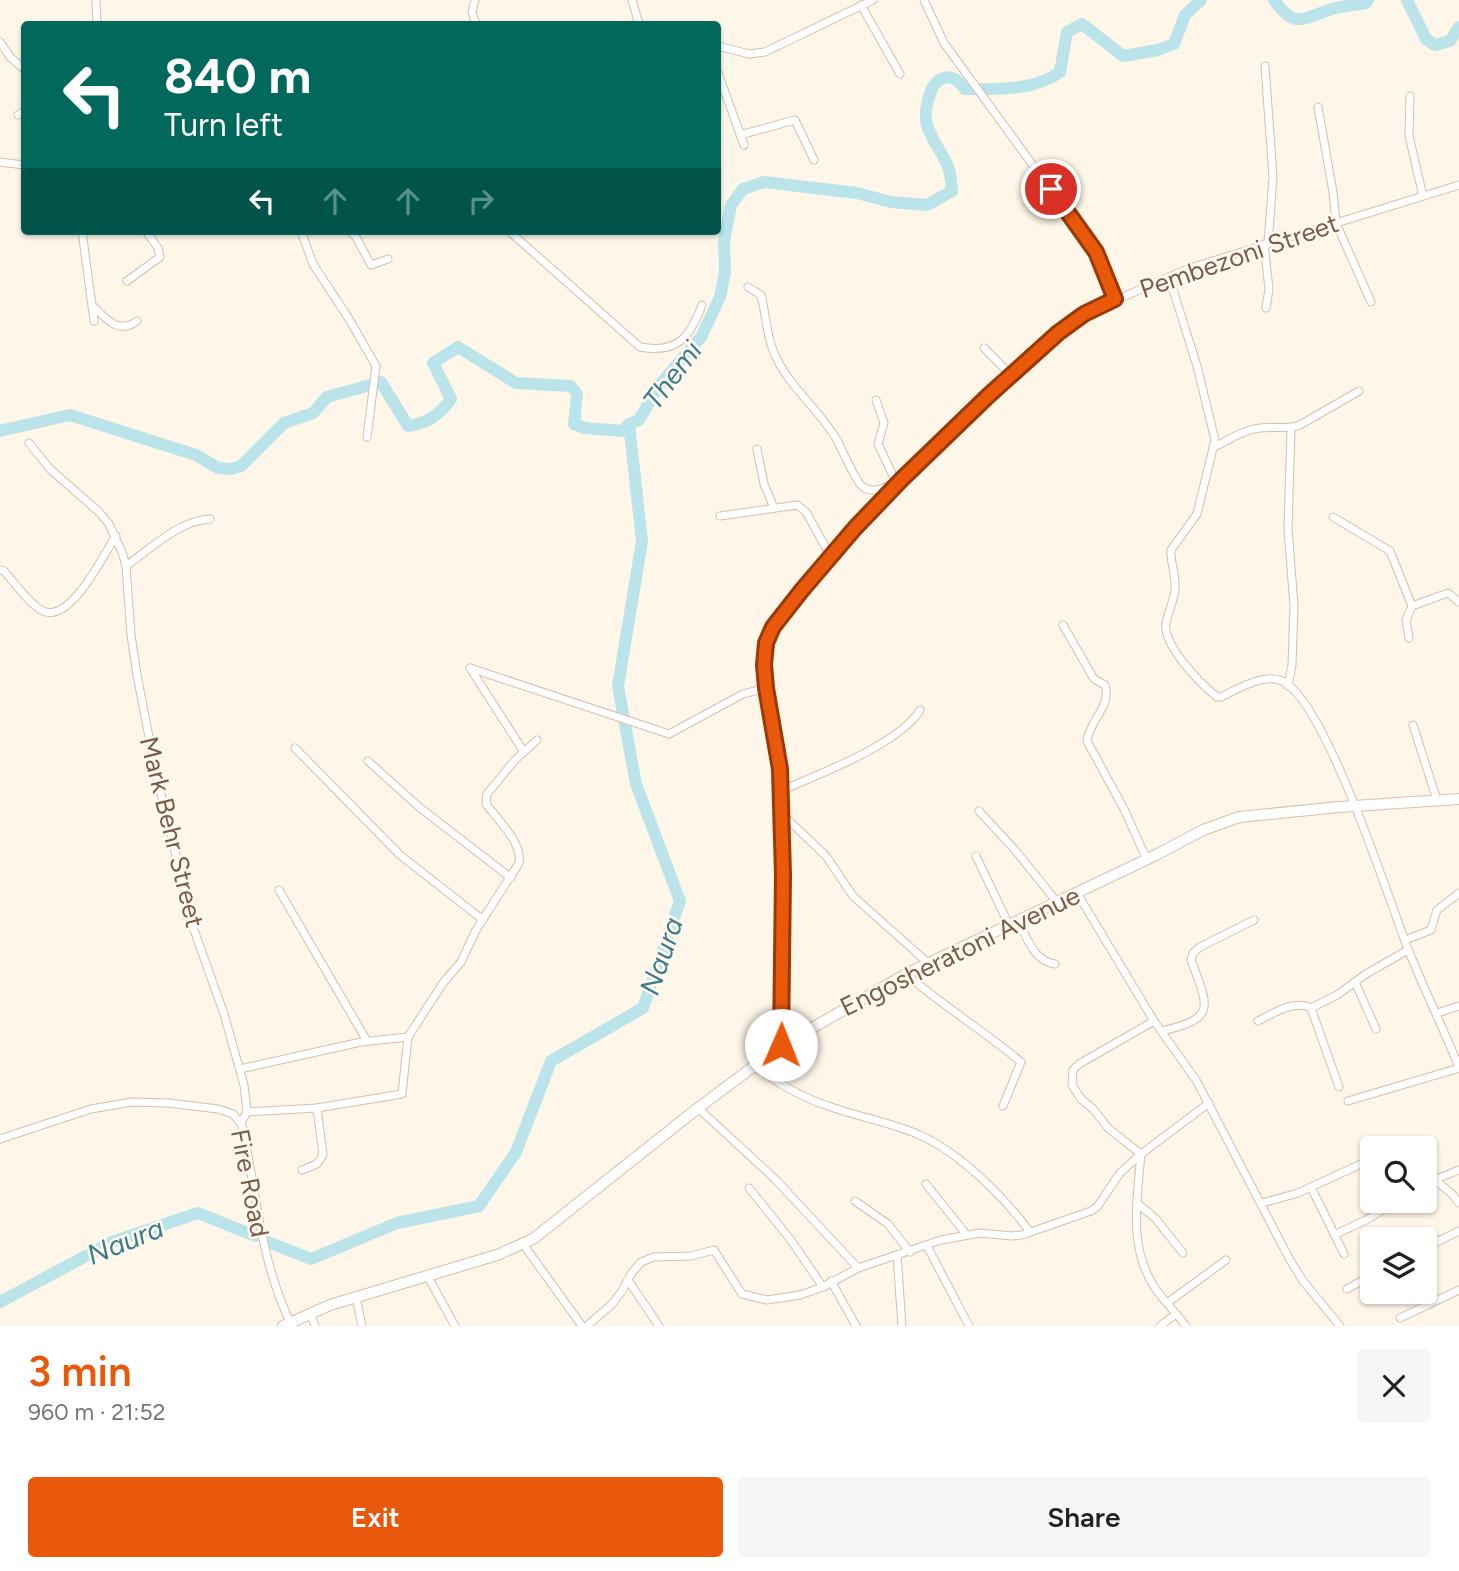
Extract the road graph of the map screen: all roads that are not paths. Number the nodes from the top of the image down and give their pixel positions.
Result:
1 (96, 0) edge
2 (475, 0) edge
3 (632, 0) edge
4 (873, 0) edge
5 (924, 0) edge
6 (861, 5) junction
7 (97, 21) edge
8 (475, 21) edge
9 (638, 21) edge
10 (0, 42) edge
11 (721, 47) edge
12 (21, 66) edge
13 (1265, 66) dead end
14 (900, 74) dead end
15 (721, 81) edge
16 (1410, 96) dead end
17 (1318, 107) dead end
18 (740, 135) junction
19 (744, 145) dead end
20 (814, 160) dead end
21 (0, 162) edge
22 (21, 165) edge
23 (1459, 185) edge
24 (1423, 196) junction
25 (1336, 223) junction
26 (83, 235) edge
27 (149, 235) edge
28 (302, 235) edge
29 (354, 235) edge
30 (514, 235) edge
31 (1266, 243) junction
32 (388, 259) dead end
33 (1169, 277) junction
34 (127, 281) dead end
35 (748, 287) dead end
36 (1115, 299) junction
37 (1371, 302) dead end
38 (702, 305) dead end
39 (93, 306) junction
40 (1266, 308) dead end
41 (94, 321) dead end
42 (137, 321) dead end
43 (984, 348) dead end
44 (1011, 375) junction
45 (1359, 391) dead end
46 (876, 400) dead end
47 (1290, 429) junction
48 (367, 438) dead end
49 (29, 443) dead end
50 (1213, 448) junction
51 (757, 449) dead end
52 (899, 481) junction
53 (774, 508) junction
54 (720, 516) dead end
55 (1333, 517) dead end
56 (210, 519) dead end
57 (116, 536) junction
58 (831, 557) junction
59 (126, 566) junction
60 (0, 570) edge
61 (1459, 602) edge
62 (1412, 606) junction
63 (1063, 625) dead end
64 (1409, 638) dead end
65 (1288, 685) junction
66 (766, 688) junction
67 (920, 710) dead end
68 (1413, 725) dead end
69 (537, 740) dead end
70 (295, 748) dead end
71 (524, 752) junction
72 (368, 761) dead end
73 (780, 792) junction
74 (1459, 799) edge
75 (1437, 800) junction
76 (1354, 806) junction
77 (979, 811) dead end
78 (781, 814) junction
79 (976, 856) dead end
80 (1147, 860) junction
81 (511, 877) junction
82 (279, 890) dead end
83 (1077, 893) junction
84 (1459, 893) edge
85 (1058, 902) junction
86 (483, 920) junction
87 (1254, 920) dead end
88 (1014, 923) junction
89 (1405, 940) junction
90 (1408, 950) junction
91 (928, 963) junction
92 (1055, 964) dead end
93 (906, 974) junction
94 (1355, 982) junction
95 (1459, 1006) edge
96 (1311, 1008) junction
97 (1437, 1013) junction
98 (1154, 1021) junction
99 (1258, 1021) dead end
100 (1376, 1029) dead end
101 (1161, 1031) junction
102 (408, 1037) junction
103 (367, 1041) junction
104 (781, 1045) junction
105 (753, 1066) junction
106 (1459, 1068) edge
107 (240, 1069) junction
108 (1339, 1087) dead end
109 (1348, 1101) dead end
110 (1209, 1103) junction
111 (1003, 1106) dead end
112 (317, 1108) junction
113 (698, 1108) junction
114 (247, 1112) junction
115 (240, 1122) junction
116 (0, 1139) edge
117 (1141, 1154) junction
118 (1360, 1165) edge
119 (302, 1170) dead end
120 (1459, 1170) edge
121 (1437, 1179) edge
122 (1437, 1182) edge
123 (926, 1184) dead end
124 (1311, 1187) junction
125 (749, 1188) dead end
126 (855, 1201) dead end
127 (1262, 1203) junction
128 (1459, 1203) edge
129 (1138, 1204) junction
130 (1377, 1213) edge
131 (1459, 1231) edge
132 (1030, 1232) junction
133 (966, 1234) junction
134 (1334, 1235) junction
135 (1437, 1242) edge
136 (523, 1244) junction
137 (927, 1246) junction
138 (910, 1252) junction
139 (1183, 1253) dead end
140 (1344, 1254) dead end
141 (897, 1255) junction
142 (1226, 1260) dead end
143 (858, 1268) junction
144 (427, 1275) junction
145 (628, 1280) junction
146 (1360, 1281) edge
147 (831, 1282) junction
148 (823, 1287) junction
149 (1346, 1289) dead end
150 (1459, 1290) edge
151 (356, 1297) junction
152 (1167, 1303) junction
153 (310, 1312) junction
154 (1176, 1314) junction
155 (1400, 1318) dead end
156 (596, 1319) junction
157 (286, 1324) edge
158 (315, 1326) edge
159 (362, 1326) edge
160 (455, 1326) edge
161 (585, 1326) edge
162 (603, 1326) edge
163 (659, 1326) edge
164 (856, 1326) edge
165 (902, 1326) edge
166 (969, 1326) edge
167 (1162, 1326) edge
168 (1186, 1326) edge
169 (1340, 1326) edge

1 - 7 street
2 - 8 street
3 - 9 street
4 - 6 street
5 - 36 street
6 - 11 street
6 - 14 street
10 - 12 street
13 - 31 street
15 - 18 street
16 - 24 street
17 - 25 street
18 - 19 street
18 - 20 street
21 - 22 street
23 - 24 street, Pembezoni Street
24 - 25 street, Pembezoni Street
25 - 31 street, Pembezoni Street
25 - 37 street
26 - 39 street
27 - 34 street
28 - 48 street
29 - 32 street
30 - 38 street
31 - 33 street, Pembezoni Street
31 - 40 street
33 - 36 street, Pembezoni Street
33 - 50 street
35 - 52 street
36 - 44 street, Pembezoni Street
39 - 41 street
39 - 42 street
43 - 44 street
44 - 52 street, Pembezoni Street
45 - 47 street
46 - 52 street
47 - 50 street
47 - 65 street
49 - 57 street, Mark Behr Street
50 - 65 street
51 - 53 street
52 - 58 street, Pembezoni Street
53 - 54 street
53 - 58 street
55 - 62 street
56 - 59 street
57 - 59 street, Mark Behr Street
57 - 60 street
58 - 66 street, Pembezoni Street
59 - 107 street, Mark Behr Street
61 - 62 street
62 - 64 street
63 - 80 street
65 - 76 street
66 - 71 street
66 - 73 street, Pembezoni Street
67 - 73 street
68 - 75 street
69 - 71 street
70 - 86 street
71 - 81 street
72 - 81 street
73 - 78 street, Pembezoni Street
74 - 75 street, Engosheratoni Avenue
75 - 76 street, Engosheratoni Avenue
76 - 80 street, Engosheratoni Avenue
76 - 89 street
77 - 85 street
78 - 91 street
78 - 104 street, Pembezoni Street
79 - 88 street
80 - 83 street, Engosheratoni Avenue
81 - 86 street
82 - 103 street
83 - 85 street, Engosheratoni Avenue
83 - 98 street
84 - 89 street
85 - 88 street, Engosheratoni Avenue
86 - 102 street
87 - 101 street
88 - 91 street, Engosheratoni Avenue
88 - 92 street
89 - 90 street
90 - 94 street
90 - 97 street
91 - 93 street, Engosheratoni Avenue
93 - 104 street, Engosheratoni Avenue
93 - 111 street
94 - 96 street
94 - 100 street
95 - 97 street
96 - 99 street
96 - 108 street
97 - 106 street
98 - 101 street
98 - 117 street
101 - 110 street
102 - 103 street
102 - 112 street
103 - 107 street
104 - 105 street, Engosheratoni Avenue
105 - 113 street, Engosheratoni Avenue
105 - 132 street
106 - 109 street
107 - 114 street, Mark Behr Street
110 - 117 street
110 - 127 street
112 - 114 street
112 - 119 street
113 - 136 street, Engosheratoni Avenue
113 - 143 street
114 - 115 street
115 - 116 street, Fire Road
115 - 157 street, Fire Road
117 - 129 street
117 - 132 street
118 - 124 street
120 - 121 street
122 - 128 street
123 - 133 street
124 - 127 street
124 - 134 street
125 - 148 street
126 - 138 street
127 - 169 street
129 - 139 street
129 - 152 street
130 - 134 street
131 - 135 street
132 - 133 street
133 - 137 street
134 - 140 street
136 - 144 street, Engosheratoni Avenue
136 - 161 street
137 - 138 street
137 - 166 street
138 - 141 street
141 - 143 street
141 - 165 street
142 - 152 street
143 - 147 street
144 - 151 street, Engosheratoni Avenue
144 - 160 street
145 - 148 street
145 - 156 street
145 - 163 street
146 - 149 street
147 - 148 street
147 - 164 street
150 - 155 street
151 - 153 street, Engosheratoni Avenue
151 - 159 street
152 - 154 street
153 - 157 street, Engosheratoni Avenue
153 - 158 street
154 - 167 street
154 - 168 street
156 - 161 street
156 - 162 street

